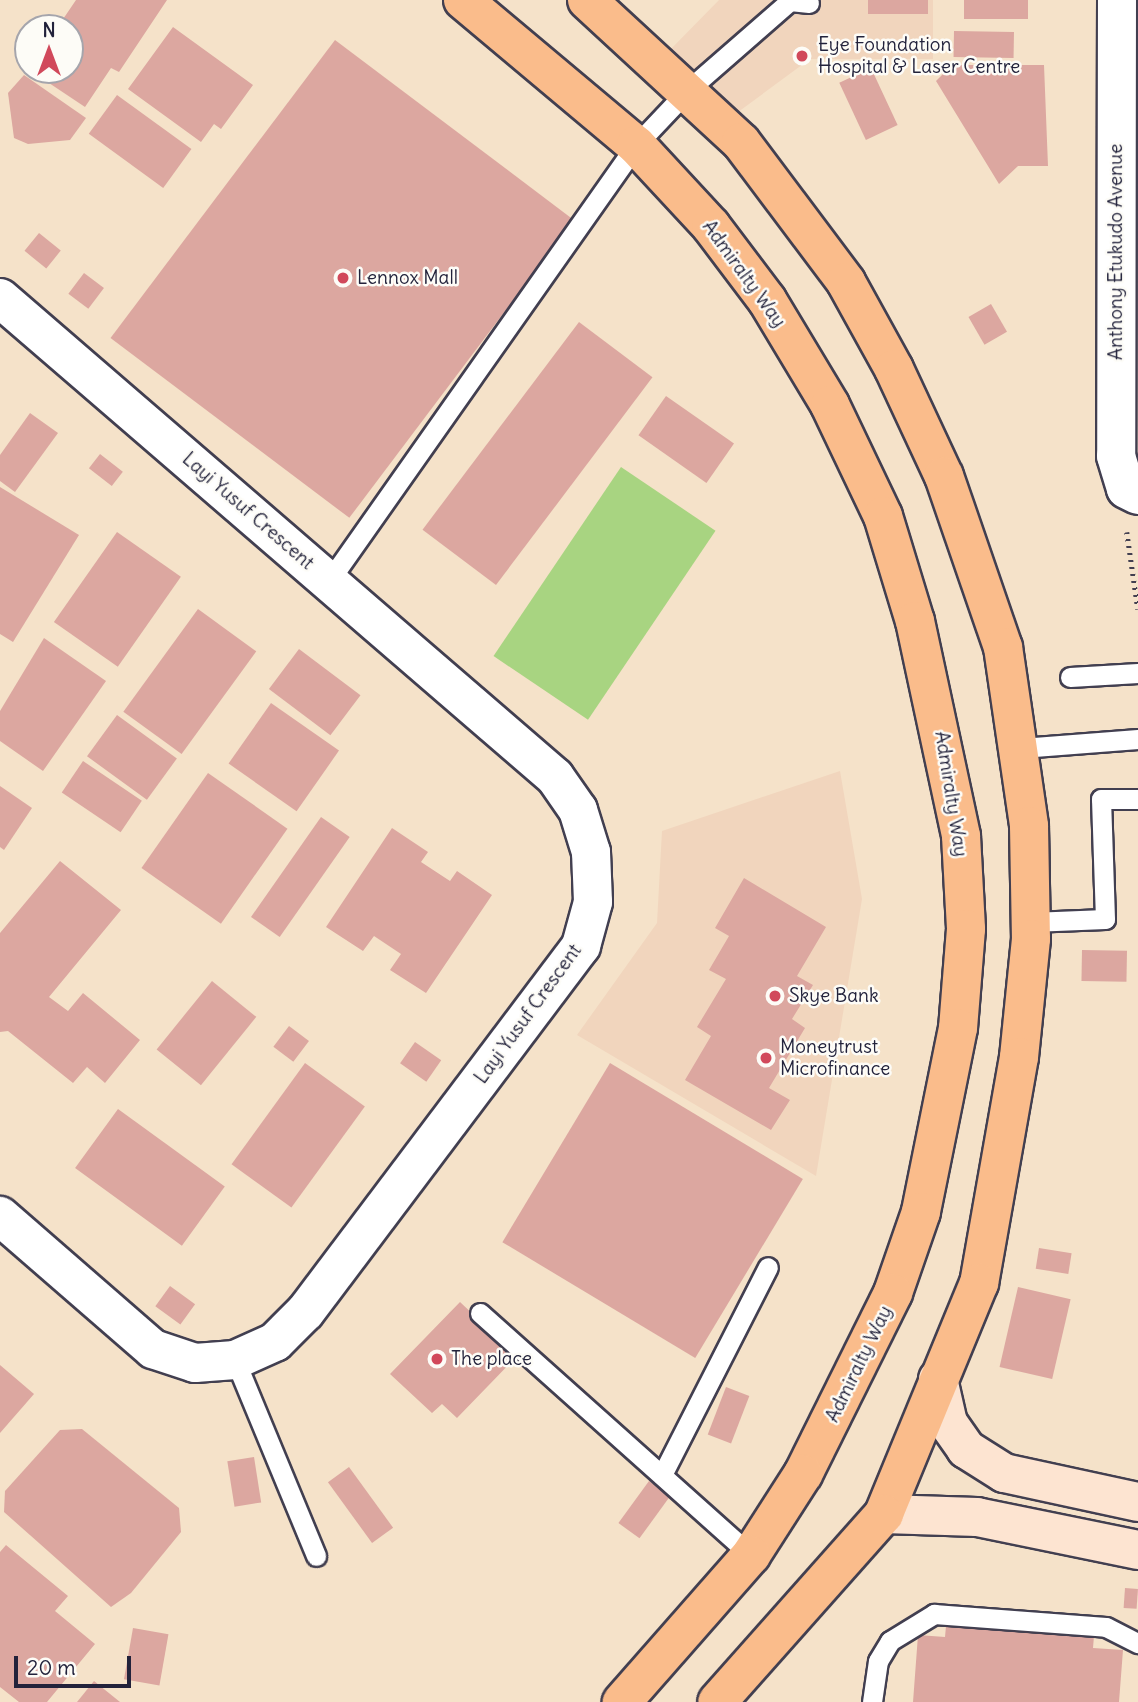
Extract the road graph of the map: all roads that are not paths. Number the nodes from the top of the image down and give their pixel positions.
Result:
1 (463, 0) edge
2 (587, 0) edge
3 (1117, 0) edge
4 (796, 1) edge
5 (688, 89) junction
6 (636, 145) junction
7 (0, 298) edge
8 (1132, 492) edge
9 (330, 581) junction
10 (1138, 673) edge
11 (1070, 677) dead end
12 (1138, 739) edge
13 (1021, 748) junction
14 (1138, 799) edge
15 (1031, 922) junction
16 (0, 1216) edge
17 (768, 1267) dead end
18 (480, 1313) dead end
19 (236, 1360) junction
20 (938, 1379) junction
21 (662, 1475) junction
22 (1138, 1502) edge
23 (884, 1514) junction
24 (1138, 1550) edge
25 (751, 1555) junction
26 (316, 1556) dead end
27 (1138, 1643) edge
28 (622, 1702) edge
29 (717, 1702) edge
30 (872, 1702) edge

1 - 6 main road, Admiralty Way
2 - 5 main road
3 - 8 street, Anthony Etukudo Avenue
4 - 5 lane
5 - 6 lane
5 - 13 main road
6 - 9 lane
6 - 25 main road, Admiralty Way
7 - 9 street, Layi Yusuf Crescent
9 - 19 street, Layi Yusuf Crescent
10 - 11 lane
12 - 13 lane
13 - 15 main road
14 - 15 lane
15 - 20 main road
16 - 19 street, Layi Yusuf Crescent
17 - 21 lane
18 - 21 lane
19 - 26 lane
20 - 22 main road
20 - 23 main road
21 - 25 lane
23 - 24 main road
23 - 29 main road
25 - 28 main road, Admiralty Way
27 - 30 lane

